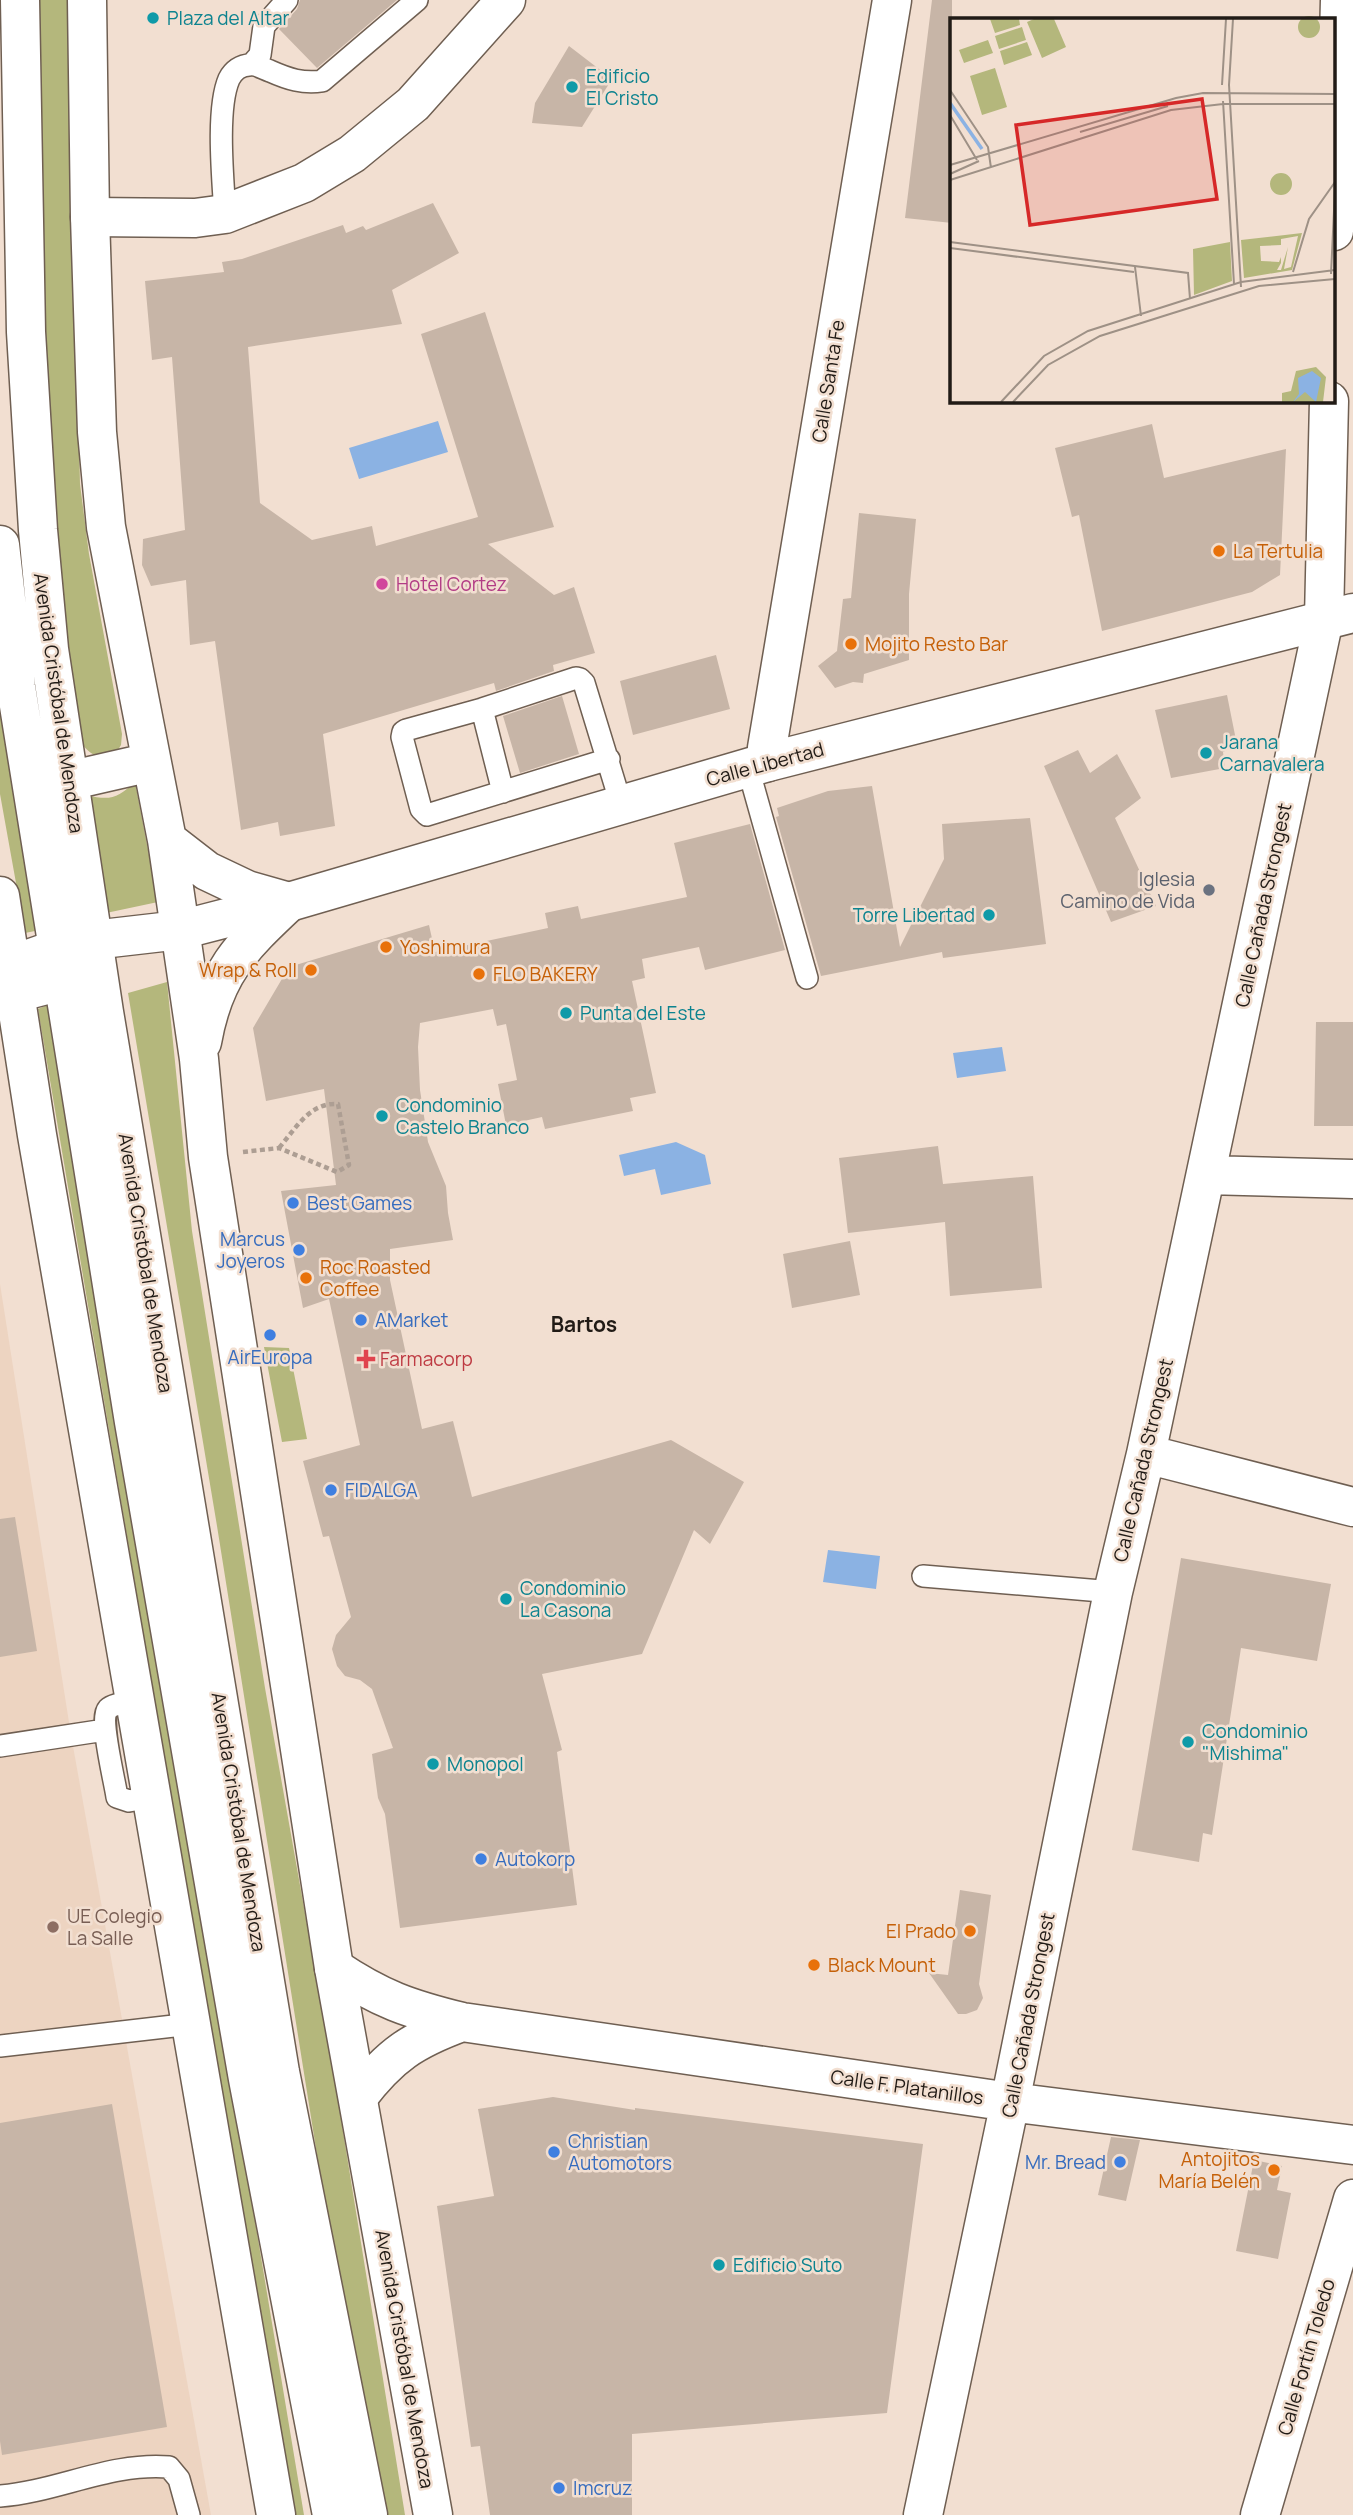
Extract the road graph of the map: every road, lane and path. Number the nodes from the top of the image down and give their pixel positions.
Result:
1 (20, 0) edge
2 (87, 0) edge
3 (287, 0) edge
4 (417, 0) edge
5 (891, 0) edge
6 (1340, 0) edge
7 (499, 2) edge
8 (252, 64) junction
9 (1336, 154) edge
10 (225, 214) junction
11 (90, 217) junction
12 (1329, 402) edge
13 (0, 545) edge
14 (1338, 616) edge
15 (482, 709) junction
16 (609, 759) junction
17 (151, 762) junction
18 (758, 765) junction
19 (68, 781) junction
20 (503, 792) junction
21 (621, 804) junction
22 (167, 840) junction
23 (0, 896) edge
24 (289, 902) junction
25 (180, 930) junction
26 (78, 960) junction
27 (807, 978) dead end
28 (6, 981) edge
29 (199, 1059) junction
30 (0, 1104) edge
31 (37, 1135) junction
32 (279, 1148) junction
33 (208, 1157) junction
34 (1206, 1175) junction
35 (1353, 1179) edge
36 (1146, 1454) junction
37 (1353, 1507) edge
38 (923, 1576) dead end
39 (1112, 1592) junction
40 (135, 1701) junction
41 (105, 1730) junction
42 (0, 1746) edge
43 (152, 1797) junction
44 (334, 1968) junction
45 (462, 2022) junction
46 (191, 2024) junction
47 (0, 2046) edge
48 (358, 2098) junction
49 (1010, 2102) junction
50 (1353, 2146) edge
51 (1353, 2199) edge
52 (0, 2496) edge
53 (189, 2510) edge
54 (276, 2515) edge
55 (332, 2515) edge
56 (368, 2515) edge
57 (433, 2515) edge
58 (923, 2515) edge
59 (1260, 2515) edge

1 - 19 main road, Avenida Cristóbal de Mendoza
2 - 11 main road, Avenida Cristóbal de Mendoza
3 - 8 lane
4 - 8 lane
5 - 18 main road, Calle Santa Fe
6 - 9 main road
7 - 10 main road
8 - 10 lane
10 - 11 main road
11 - 17 main road, Avenida Cristóbal de Mendoza
12 - 14 main road, Calle Cañada Strongest
13 - 26 main road, Avenida Cristóbal de Mendoza
14 - 18 main road, Calle Libertad
14 - 34 main road, Calle Cañada Strongest
15 - 16 lane
15 - 20 lane
15 - 20 lane
16 - 20 lane
16 - 21 lane
17 - 19 main road
17 - 22 main road, Avenida Cristóbal de Mendoza
18 - 21 main road, Calle Libertad
18 - 27 lane
19 - 26 main road, Avenida Cristóbal de Mendoza
21 - 24 main road, Calle Libertad
22 - 24 main road
22 - 25 main road, Avenida Cristóbal de Mendoza
23 - 28 main road
24 - 25 main road, Calle Libertad
24 - 29 main road
25 - 26 main road, Calle Libertad
25 - 29 main road, Avenida Cristóbal de Mendoza
26 - 28 main road, Calle Libertad
26 - 55 main road, Avenida Cristóbal de Mendoza
26 - 56 main road, Avenida Cristóbal de Mendoza
28 - 31 main road
29 - 33 main road, Avenida Cristóbal de Mendoza
30 - 31 main road
31 - 40 main road
32 - 32 path
32 - 33 path
33 - 44 main road, Avenida Cristóbal de Mendoza
34 - 35 main road
34 - 36 main road, Calle Cañada Strongest
36 - 37 main road
36 - 39 main road, Calle Cañada Strongest
38 - 39 lane
39 - 49 main road, Calle Cañada Strongest
40 - 41 lane
40 - 43 main road
41 - 42 lane
41 - 43 lane
43 - 46 main road
44 - 45 main road, Calle F. Platanillos
44 - 48 main road, Avenida Cristóbal de Mendoza
45 - 48 main road, Calle F. Platanillos
45 - 49 main road, Calle F. Platanillos
46 - 47 lane
46 - 54 main road
48 - 57 main road, Avenida Cristóbal de Mendoza
49 - 50 main road, Calle F. Platanillos
49 - 58 main road, Calle Cañada Strongest
51 - 59 main road, Calle Fortín Toledo
52 - 53 lane

